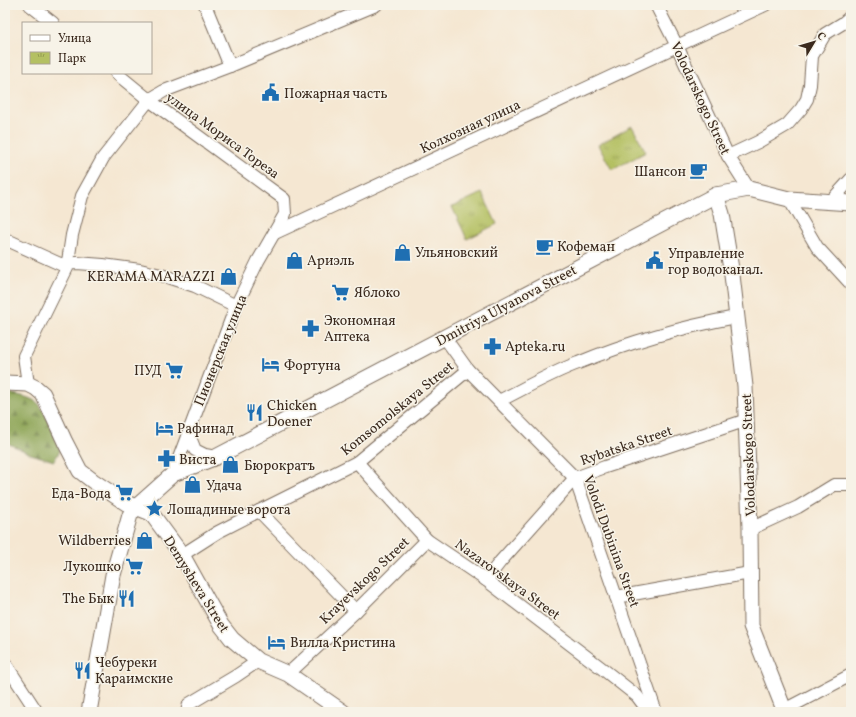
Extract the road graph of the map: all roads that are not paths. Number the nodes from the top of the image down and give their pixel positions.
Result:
1 (30, 5) edge
2 (205, 5) edge
3 (376, 5) edge
4 (656, 5) edge
5 (765, 5) edge
6 (851, 16) edge
7 (52, 22) edge
8 (677, 46) junction
9 (230, 66) junction
10 (117, 74) edge
11 (149, 100) junction
12 (728, 156) junction
13 (851, 179) edge
14 (749, 189) junction
15 (716, 195) junction
16 (789, 199) junction
17 (832, 201) junction
18 (851, 203) edge
19 (275, 233) junction
20 (5, 239) edge
21 (68, 264) junction
22 (851, 284) edge
23 (236, 306) junction
24 (736, 317) junction
25 (445, 338) junction
26 (468, 370) junction
27 (5, 383) edge
28 (28, 384) junction
29 (499, 401) junction
30 (747, 420) junction
31 (190, 427) junction
32 (216, 457) junction
33 (357, 462) junction
34 (173, 474) junction
35 (575, 478) junction
36 (851, 485) edge
37 (136, 507) junction
38 (259, 511) junction
39 (750, 529) junction
40 (427, 540) junction
41 (182, 555) junction
42 (750, 573) junction
43 (486, 580) junction
44 (616, 597) junction
45 (356, 611) junction
46 (258, 660) junction
47 (5, 662) edge
48 (288, 674) junction
49 (851, 675) edge
50 (785, 711) edge
51 (37, 712) edge
52 (89, 712) edge
53 (187, 712) edge
54 (343, 712) edge
55 (649, 712) edge
56 (656, 712) edge

1 - 7 street
2 - 9 street
3 - 9 street
4 - 8 street, Volodarskogo Street
5 - 8 street, Колхозная улица
6 - 12 street
8 - 12 street, Volodarskogo Street
8 - 19 street, Колхозная улица
9 - 11 street
10 - 11 street, улица Мориса Тореза
11 - 19 street, улица Мориса Тореза
11 - 21 street
12 - 14 street, Volodarskogo Street
13 - 17 street
14 - 15 street, Dmitriya Ulyanova Street
14 - 16 street, Dmitriya Ulyanova Street
15 - 24 street, Volodarskogo Street
15 - 25 street, Dmitriya Ulyanova Street
16 - 17 street, Dmitriya Ulyanova Street
16 - 22 street
17 - 18 street, Dmitriya Ulyanova Street
19 - 23 street, Пионерская улица
20 - 21 street
21 - 23 street
21 - 28 street
23 - 31 street, Пионерская улица
24 - 29 street
24 - 30 street, Volodarskogo Street
25 - 26 street, Komsomolskaya Street
25 - 32 street, Dmitriya Ulyanova Street
26 - 29 street, Volodi Dubinina Street
26 - 33 street, Komsomolskaya Street
27 - 28 street
28 - 37 street, Demysheva Street
29 - 35 street, Volodi Dubinina Street
30 - 35 street, Rybatska Street
30 - 39 street, Volodarskogo Street
31 - 32 street
31 - 34 street, Пионерская улица
32 - 34 street, Dmitriya Ulyanova Street
33 - 38 street, Komsomolskaya Street
33 - 40 street, Nazarovskaya Street
34 - 37 street, Пионерская улица
35 - 43 street, Rybatska Street
35 - 44 street, Volodi Dubinina Street
36 - 39 street
37 - 41 street, Demysheva Street
37 - 52 street, Пионерская улица
38 - 41 street, Komsomolskaya Street
38 - 45 street
39 - 42 street, Volodarskogo Street
40 - 43 street, Nazarovskaya Street
40 - 45 street, Krayevskogo Street
41 - 46 street, Demysheva Street
42 - 44 street
42 - 50 street, Volodarskogo Street
43 - 55 street, Nazarovskaya Street
44 - 56 street, Volodi Dubinina Street
45 - 48 street, Krayevskogo Street
46 - 48 street, Demysheva Street
46 - 53 street
47 - 51 street
48 - 54 street, Demysheva Street
49 - 50 street

